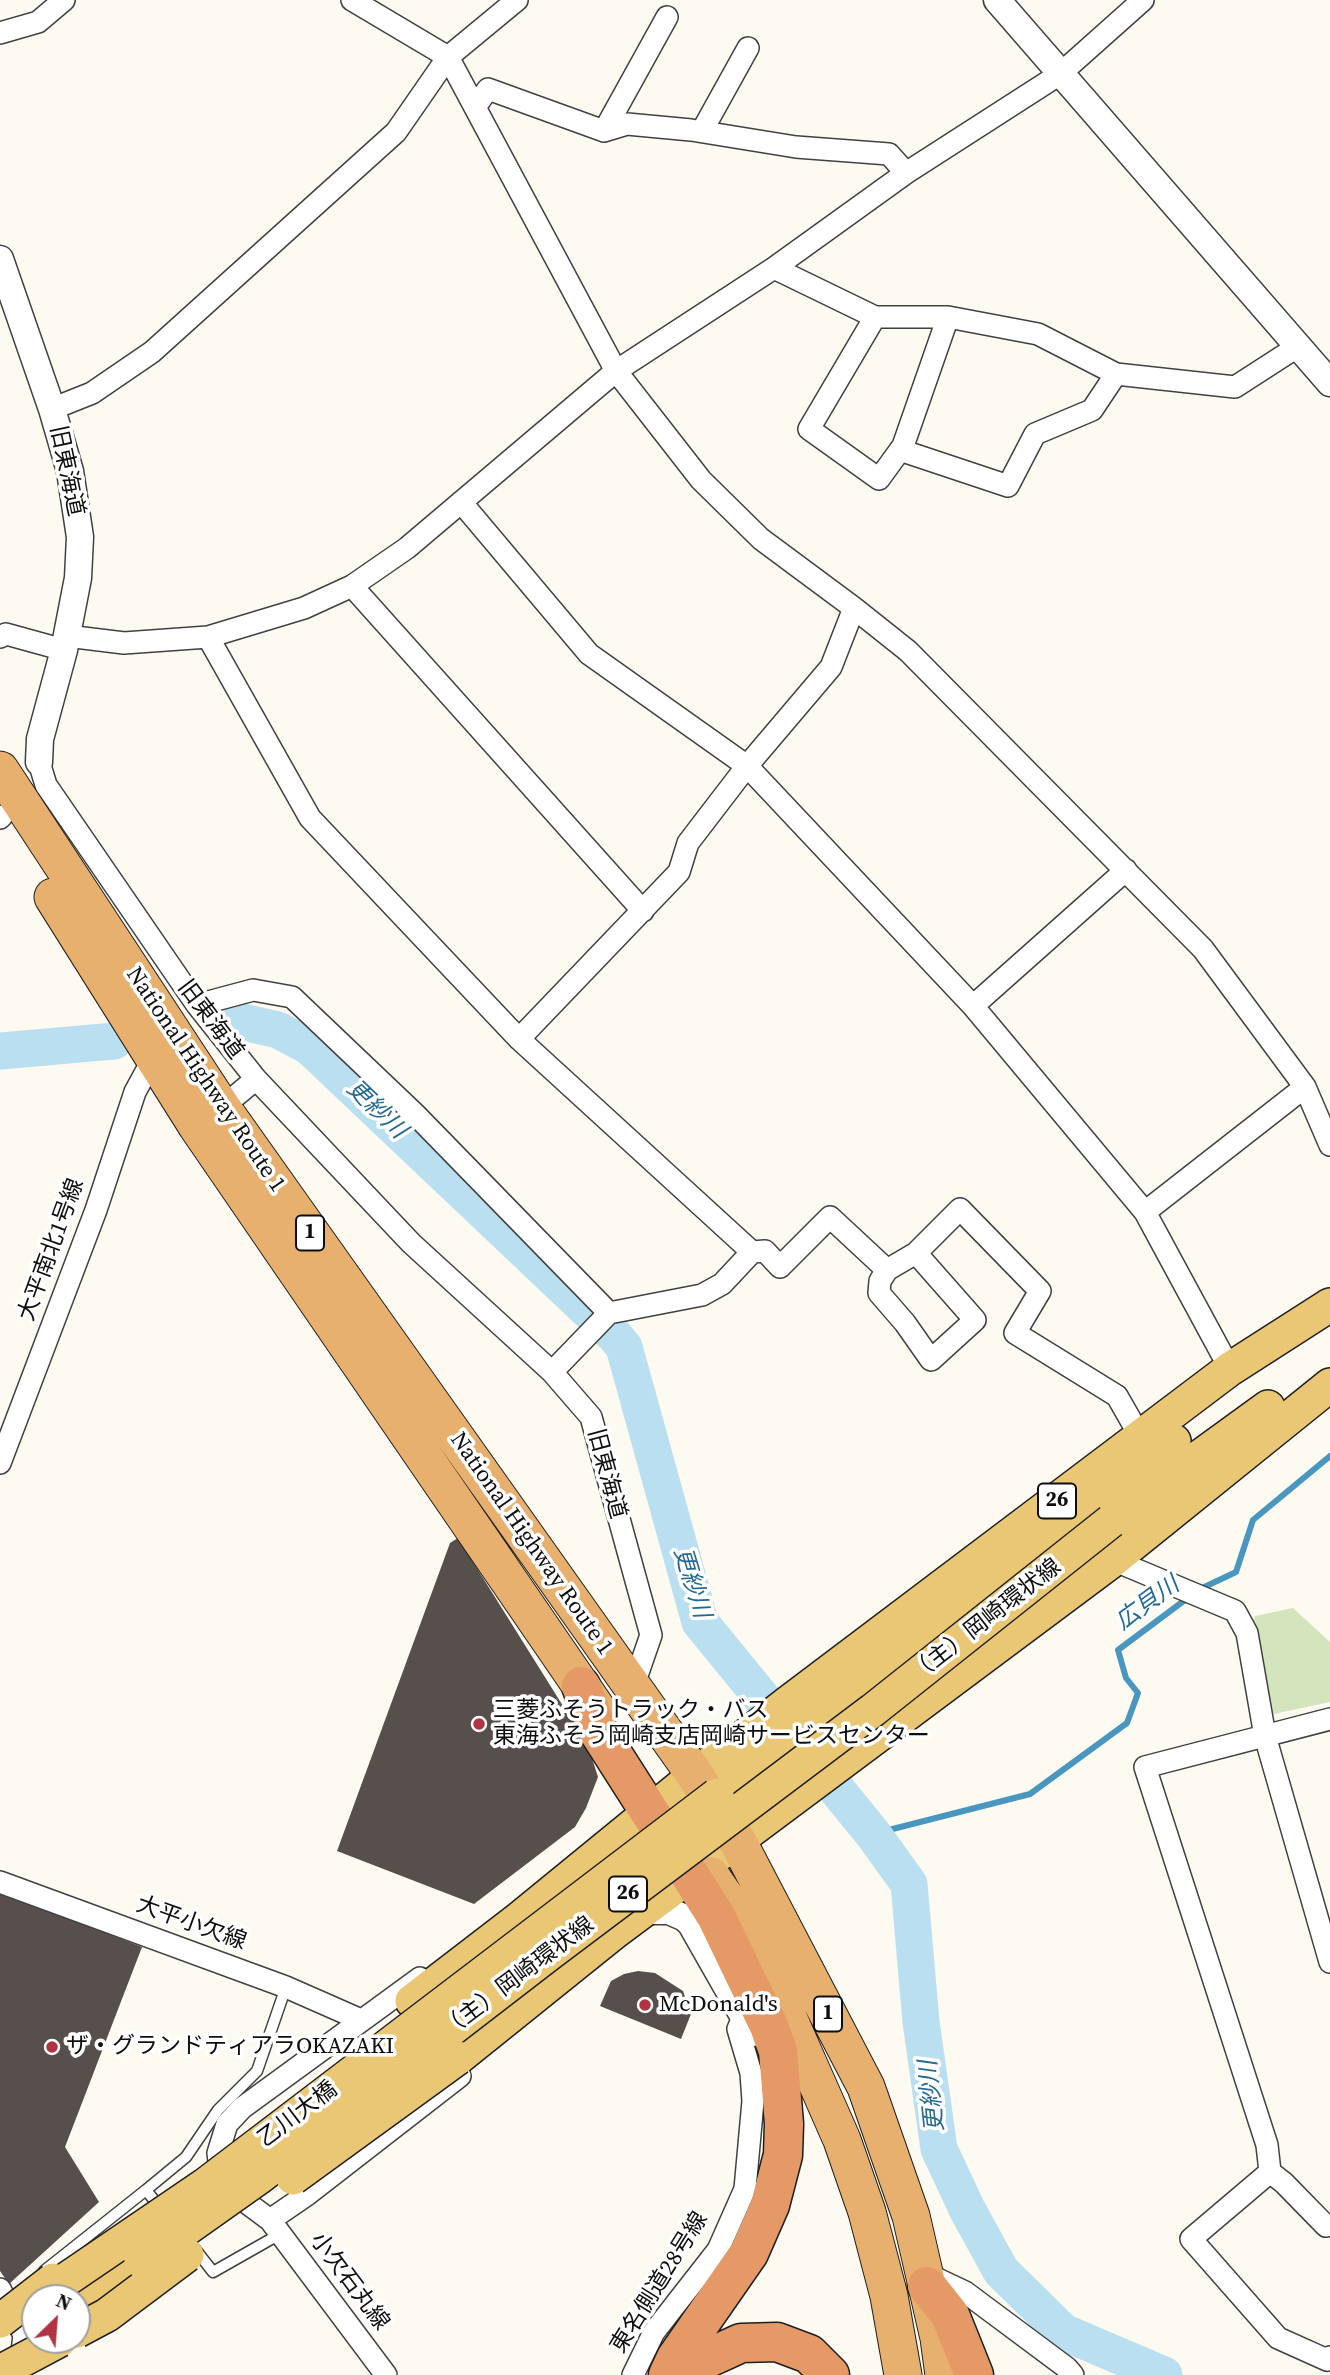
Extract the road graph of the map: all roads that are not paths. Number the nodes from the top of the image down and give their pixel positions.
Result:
1 (64, 0) edge
2 (352, 0) edge
3 (517, 0) edge
4 (997, 0) edge
5 (1143, 0) edge
6 (667, 18) dead end
7 (0, 33) edge
8 (748, 48) dead end
9 (447, 57) junction
10 (1060, 74) junction
11 (475, 107) junction
12 (604, 131) junction
13 (702, 131) junction
14 (906, 173) junction
15 (0, 258) edge
16 (774, 268) junction
17 (875, 317) junction
18 (948, 317) junction
19 (1297, 347) junction
20 (616, 370) junction
21 (1116, 374) junction
22 (1330, 383) edge
23 (52, 409) junction
24 (900, 450) junction
25 (461, 502) junction
26 (352, 586) junction
27 (854, 608) junction
28 (0, 637) edge
29 (208, 638) junction
30 (66, 643) junction
31 (39, 762) joint
32 (747, 766) junction
33 (0, 770) edge
34 (1, 816) edge
35 (1126, 870) junction
36 (643, 911) junction
37 (197, 1005) junction
38 (972, 1006) junction
39 (519, 1039) junction
40 (154, 1057) junction
41 (256, 1079) junction
42 (1305, 1087) junction
43 (210, 1117) junction
44 (1330, 1145) edge
45 (1145, 1212) junction
46 (752, 1252) junction
47 (916, 1253) junction
48 (887, 1270) junction
49 (1330, 1305) edge
50 (609, 1313) junction
51 (1330, 1319) edge
52 (1330, 1363) edge
53 (1230, 1369) junction
54 (552, 1372) junction
55 (1330, 1385) edge
56 (1140, 1438) junction
57 (0, 1463) edge
58 (1103, 1512) junction
59 (1113, 1560) junction
60 (581, 1686) joint
61 (633, 1687) junction
62 (1330, 1719) edge
63 (1265, 1735) junction
64 (719, 1782) junction
65 (655, 1809) junction
66 (738, 1842) junction
67 (697, 1871) junction
68 (0, 1882) edge
69 (643, 1911) junction
70 (520, 1918) junction
71 (1330, 1962) edge
72 (550, 1984) junction
73 (286, 1987) junction
74 (744, 2015) junction
75 (361, 2020) junction
76 (782, 2098) junction
77 (1270, 2172) junction
78 (146, 2190) junction
79 (275, 2227) junction
80 (1329, 2227) edge
81 (924, 2279) junction
82 (91, 2299) edge
83 (17, 2300) edge
84 (91, 2324) edge
85 (21, 2354) edge
86 (33, 2354) edge
87 (1330, 2357) edge
88 (0, 2371) edge
89 (19, 2375) edge
90 (386, 2375) edge
91 (633, 2375) edge
92 (668, 2375) edge
93 (693, 2375) edge
94 (830, 2375) edge
95 (903, 2375) edge
96 (944, 2375) edge
97 (974, 2375) edge
98 (1073, 2375) edge

1 - 7 street
2 - 9 street
3 - 9 street
4 - 10 street
5 - 10 street
6 - 12 street
8 - 13 street
9 - 11 street
9 - 23 street
10 - 14 street
10 - 19 street
11 - 12 street
11 - 20 street
12 - 13 street
13 - 14 street
14 - 16 street
15 - 23 street, 旧東海道
16 - 17 street
16 - 20 street
17 - 18 street
17 - 24 street
18 - 21 street
18 - 24 street
19 - 21 street
19 - 22 street
20 - 25 street
20 - 27 street
21 - 24 street
23 - 30 street, 旧東海道
25 - 26 street
25 - 32 street
26 - 29 street
26 - 36 street
27 - 32 street
27 - 35 street
28 - 30 street
29 - 30 street
29 - 39 street
30 - 31 street, 旧東海道
31 - 37 street, 旧東海道
32 - 36 street
32 - 38 street
33 - 43 highway, National Highway Route 1 / 1
34 - 40 highway, National Highway Route 1 / 1
35 - 38 street
35 - 42 street
36 - 39 street
37 - 41 street, 旧東海道
37 - 50 street
38 - 45 street
39 - 46 street
40 - 43 highway, National Highway Route 1 / 1
40 - 57 street, 大平南北1号線
41 - 43 street
41 - 54 street, 旧東海道
42 - 44 street
42 - 45 street
43 - 60 highway, National Highway Route 1 / 1
43 - 61 highway, National Highway Route 1 / 1
45 - 53 street
46 - 48 street
46 - 50 street
47 - 48 street
47 - 48 street
47 - 56 street
49 - 53 main road, 26
50 - 54 street
51 - 58 main road, （主）岡崎環状線 / 26
52 - 58 main road, （主）岡崎環状線 / 26
53 - 56 main road, 26
54 - 61 street, 旧東海道
55 - 59 main road, 26
56 - 64 main road, 26
58 - 64 main road, （主）岡崎環状線 / 26
58 - 82 main road, （主）岡崎環状線 / 26, bridge
59 - 63 street
59 - 66 main road, 26
60 - 65 highway
61 - 64 highway, National Highway Route 1 / 1
62 - 63 street
63 - 71 street
63 - 77 street
64 - 65 main road, 26
64 - 66 highway, National Highway Route 1 / 1
64 - 83 main road, 乙川大橋 / 26, bridge
65 - 67 highway
65 - 70 main road, 26
66 - 67 main road, 26
66 - 81 highway, National Highway Route 1 / 1
67 - 69 main road, 26
67 - 76 highway
67 - 95 highway, 1
68 - 73 street, 大平小欠線
69 - 72 main road, 26
69 - 74 street
70 - 75 street, 小欠石丸線
70 - 83 main road, 26, bridge
72 - 79 street
72 - 84 main road, 26, bridge
73 - 75 street, 大平小欠線
73 - 78 lane
74 - 76 street
74 - 91 street, 東名側道28号線
75 - 79 street, 小欠石丸線
76 - 92 highway
77 - 80 street
77 - 87 street
78 - 79 lane
78 - 83 lane
79 - 90 street, 小欠石丸線
81 - 96 highway, National Highway Route 1 / 1
81 - 97 highway
81 - 98 street
83 - 89 street
85 - 88 main road
86 - 88 main road, bridge
93 - 94 highway

